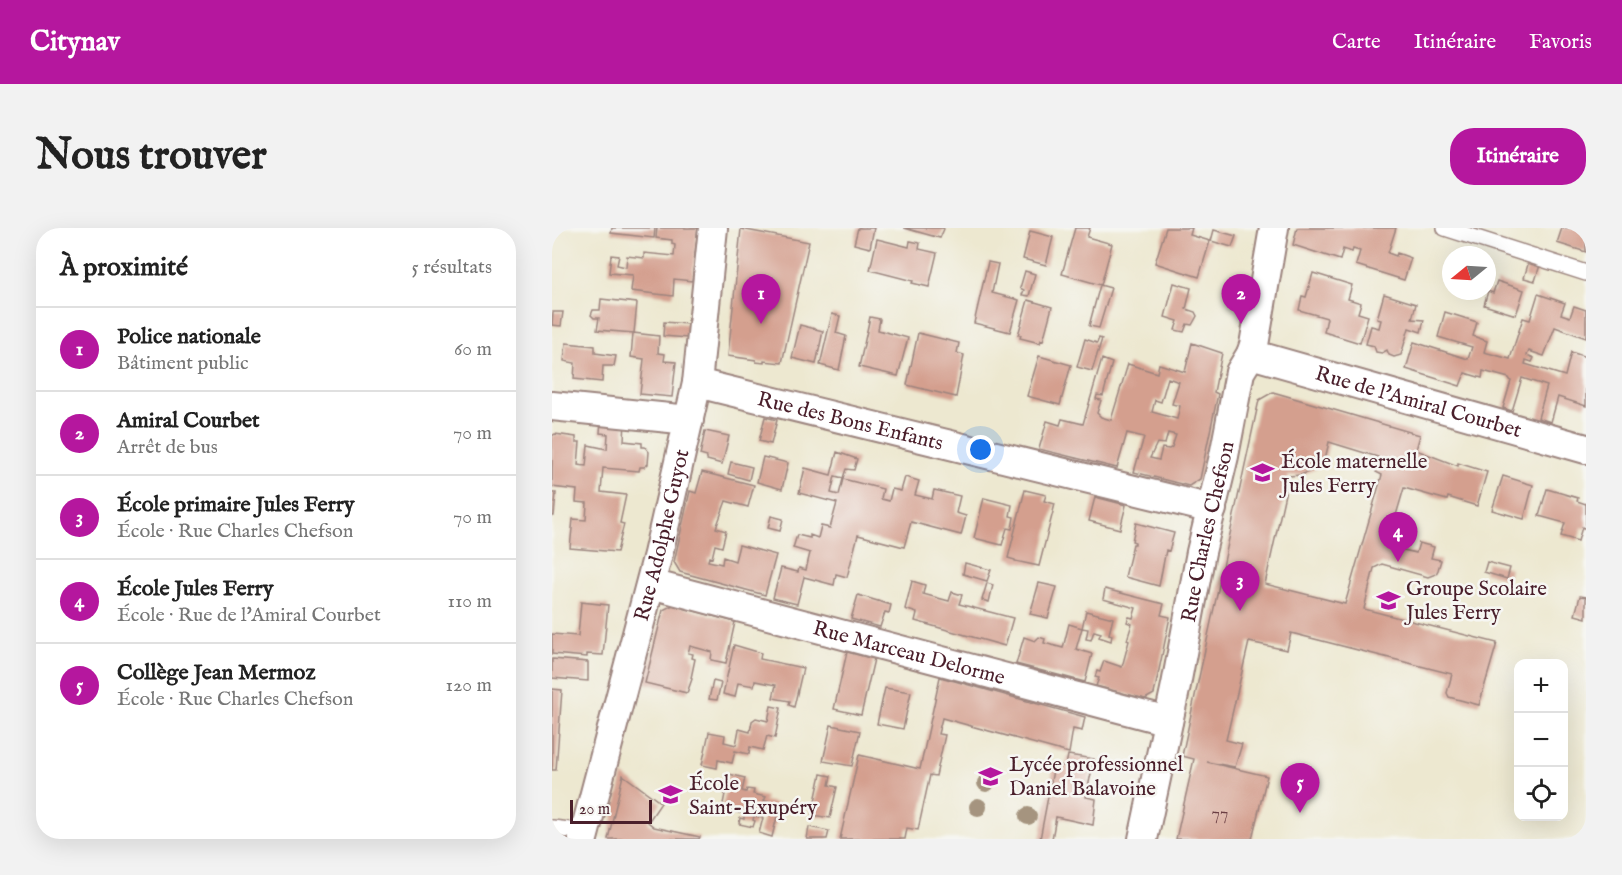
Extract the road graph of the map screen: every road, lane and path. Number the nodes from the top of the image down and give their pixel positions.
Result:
1 (713, 228) edge
2 (1274, 228) edge
3 (1445, 228) edge
4 (1586, 273) edge
5 (1251, 354) junction
6 (697, 383) junction
7 (552, 406) edge
8 (689, 420) junction
9 (1586, 449) edge
10 (1212, 509) junction
11 (651, 584) junction
12 (1168, 721) junction
13 (552, 828) edge
14 (585, 835) edge
15 (1143, 839) edge

1 - 6 street, Rue Adolphe Guyot
2 - 5 street, Rue Charles Chefson
3 - 4 lane
5 - 9 street, Rue de l'Amiral Courbet
5 - 10 street, Rue Charles Chefson
6 - 8 street, Rue Adolphe Guyot
6 - 10 street, Rue des Bons Enfants
7 - 8 street
8 - 11 street, Rue Adolphe Guyot
10 - 12 street, Rue Charles Chefson
11 - 12 street, Rue Marceau Delorme
11 - 14 street, Rue Adolphe Guyot
12 - 15 street, Rue Charles Chefson
13 - 14 lane

